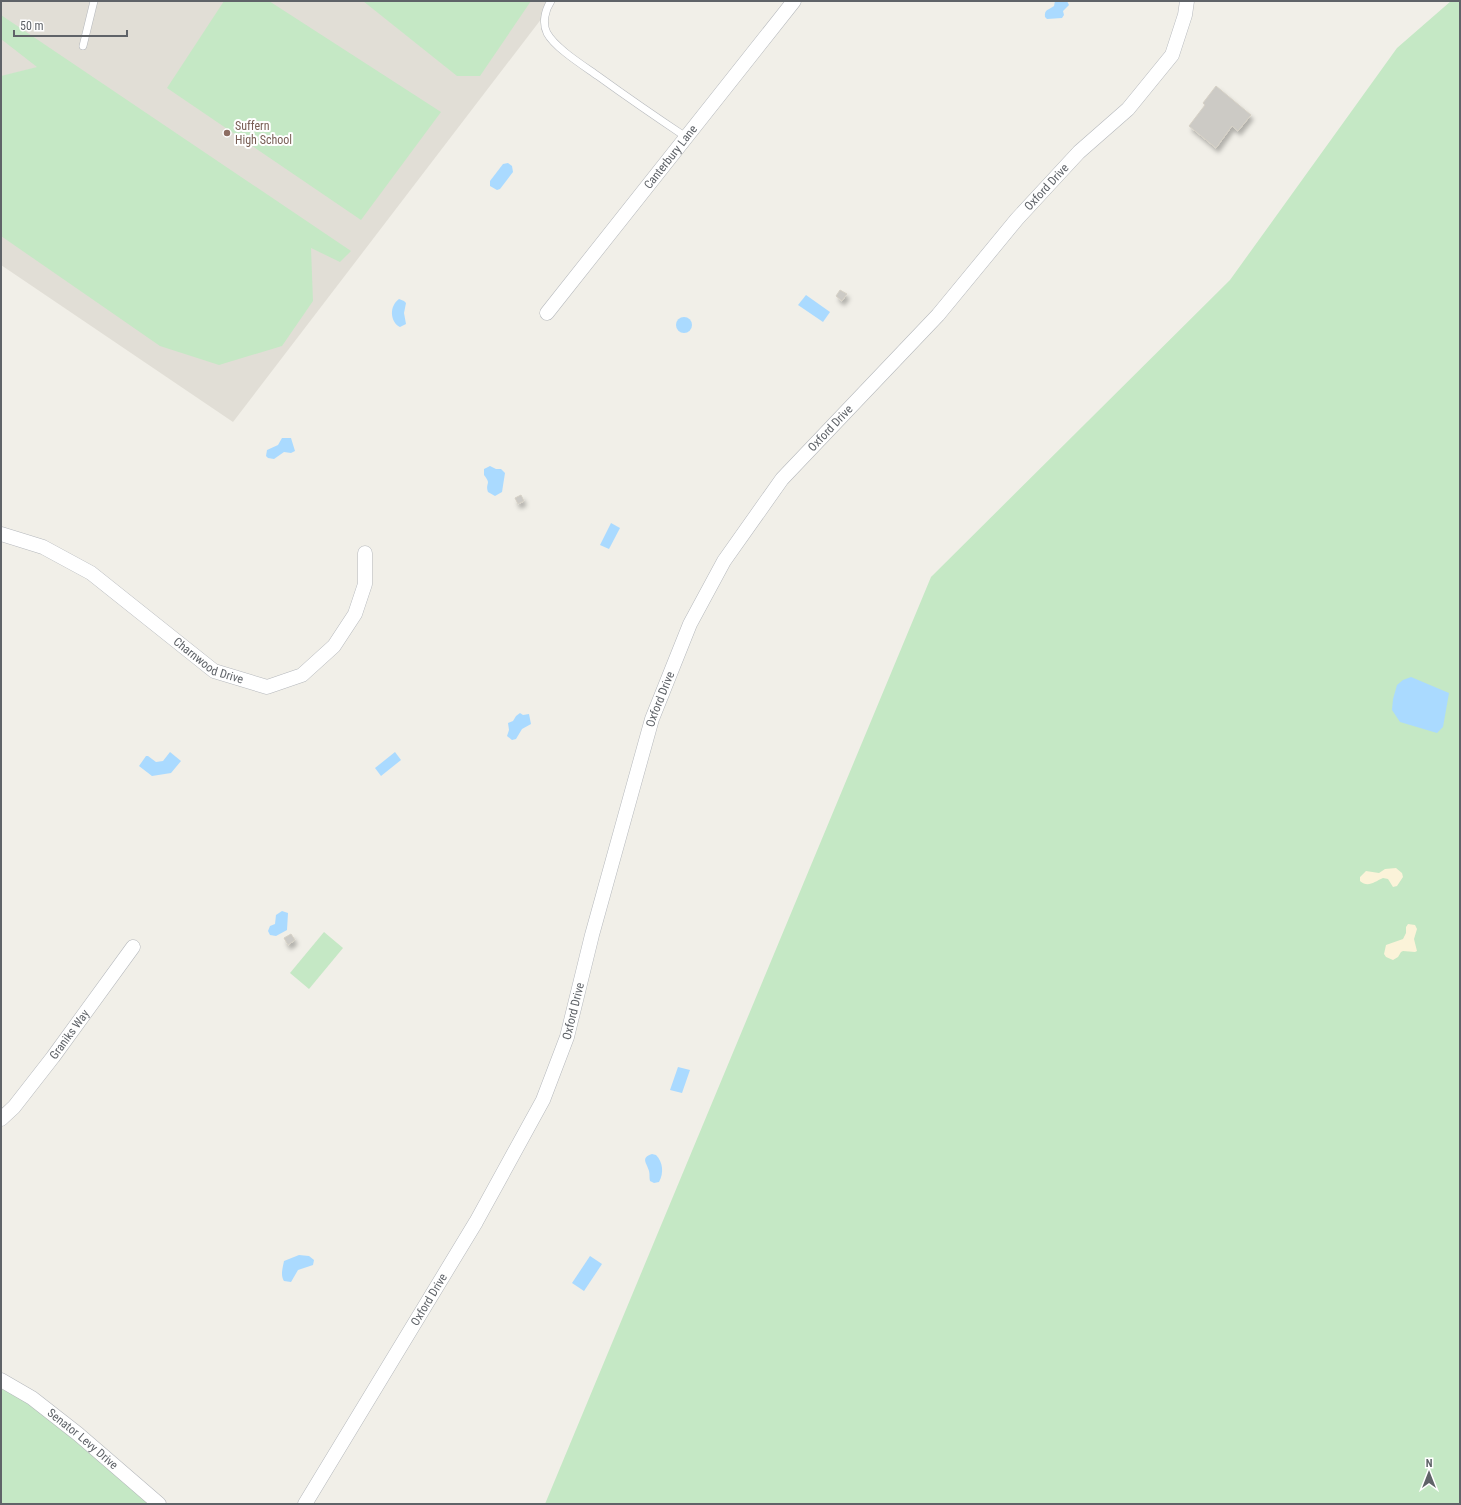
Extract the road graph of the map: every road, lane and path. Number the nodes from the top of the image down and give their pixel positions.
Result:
1 (94, 1) edge
2 (551, 1) edge
3 (794, 1) edge
4 (1187, 1) edge
5 (83, 46) dead end
6 (686, 137) junction
7 (547, 313) dead end
8 (1, 534) edge
9 (365, 553) dead end
10 (133, 947) dead end
11 (1, 1119) edge
12 (1, 1380) edge
13 (159, 1504) edge
14 (304, 1504) edge

1 - 5 lane
2 - 6 lane
3 - 6 street, Canterbury Lane
4 - 14 street, Oxford Drive
6 - 7 street, Canterbury Lane
8 - 9 street, Charnwood Drive
10 - 11 street, Graniks Way
12 - 13 street, Senator Levy Drive

